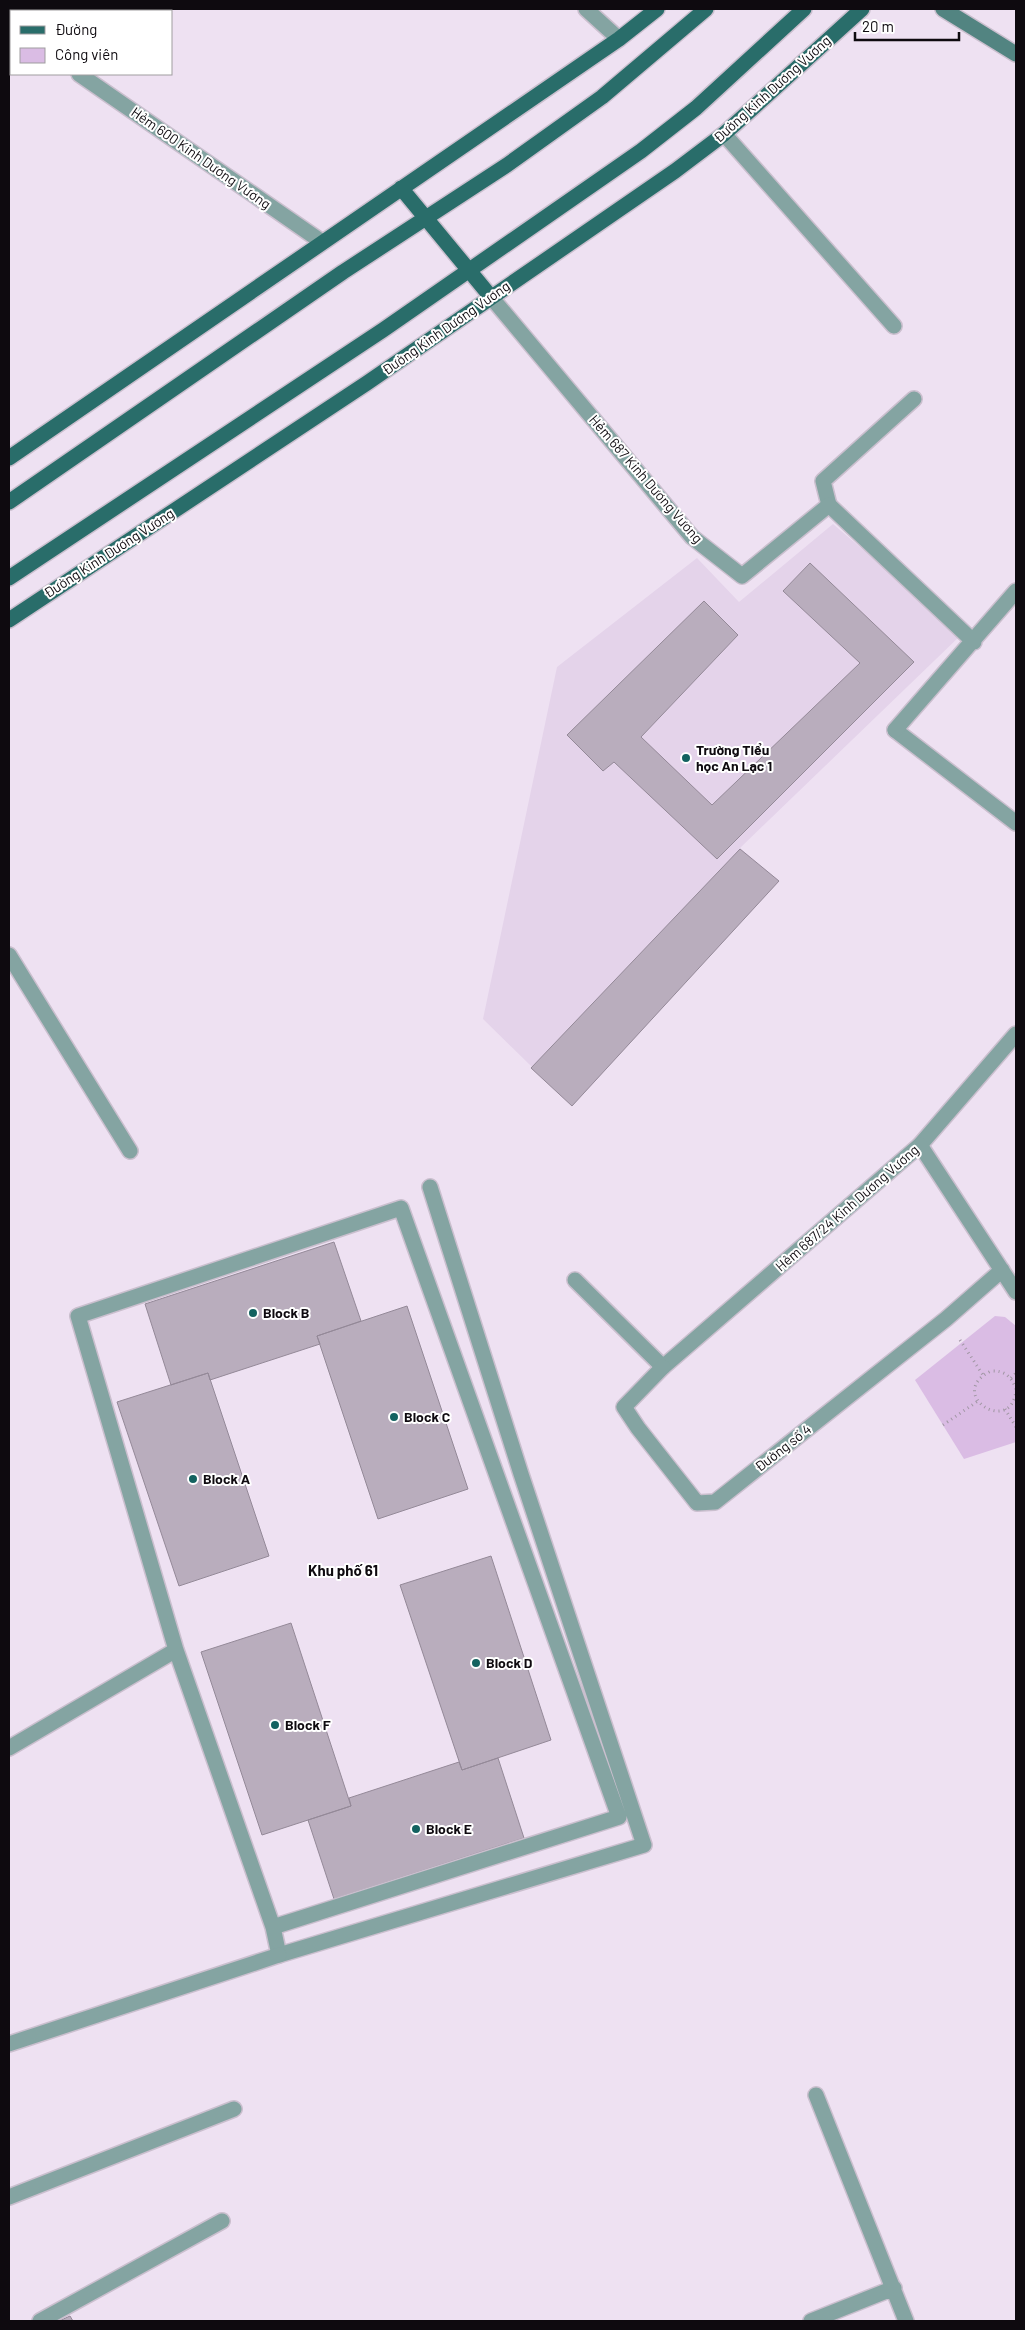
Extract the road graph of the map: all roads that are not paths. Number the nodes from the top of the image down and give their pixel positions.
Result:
1 (586, 9) edge
2 (657, 9) edge
3 (706, 9) edge
4 (804, 9) edge
5 (862, 9) edge
6 (943, 9) edge
7 (618, 40) junction
8 (1016, 54) edge
9 (80, 75) edge
10 (724, 134) junction
11 (401, 188) junction
12 (427, 219) junction
13 (322, 242) junction
14 (470, 271) junction
15 (491, 297) junction
16 (894, 326) dead end
17 (914, 399) dead end
18 (9, 458) edge
19 (9, 502) edge
20 (829, 505) junction
21 (9, 578) edge
22 (1016, 591) edge
23 (9, 620) edge
24 (974, 642) junction
25 (1016, 824) edge
26 (9, 955) edge
27 (1016, 1034) edge
28 (920, 1145) junction
29 (130, 1151) dead end
30 (430, 1187) dead end
31 (1002, 1270) junction
32 (575, 1280) dead end
33 (1016, 1292) edge
34 (663, 1367) junction
35 (176, 1650) junction
36 (9, 1748) edge
37 (273, 1927) junction
38 (279, 1955) junction
39 (9, 2044) edge
40 (816, 2095) dead end
41 (234, 2109) dead end
42 (9, 2197) edge
43 (222, 2221) dead end
44 (894, 2288) junction
45 (40, 2321) edge
46 (811, 2321) edge
47 (906, 2321) edge

1 - 7 street
2 - 7 main road
3 - 12 main road
4 - 14 main road
5 - 10 main road, Đường Kinh Dương Vương
6 - 8 street
7 - 11 main road
9 - 13 street, Hẻm 600 Kinh Dương Vương
10 - 15 main road, Đường Kinh Dương Vương
10 - 16 street
11 - 12 main road
11 - 13 main road
12 - 14 main road
12 - 19 main road
13 - 18 main road
14 - 15 main road
14 - 21 main road
15 - 20 street, Hẻm 687 Kinh Dương Vương
15 - 23 main road, Đường Kinh Dương Vương
17 - 20 street
20 - 24 street
22 - 24 street
24 - 25 street
26 - 29 street
27 - 28 street, Hẻm 687/24 Kinh Dương Vương
28 - 31 street
28 - 34 street, Hẻm 687/24 Kinh Dương Vương
30 - 38 street
31 - 33 street
31 - 34 street, Đường số 4
32 - 34 street
35 - 36 street
35 - 37 street
35 - 37 street
37 - 38 street
38 - 39 street
40 - 44 street
41 - 42 street
43 - 45 street
44 - 46 street
44 - 47 street

